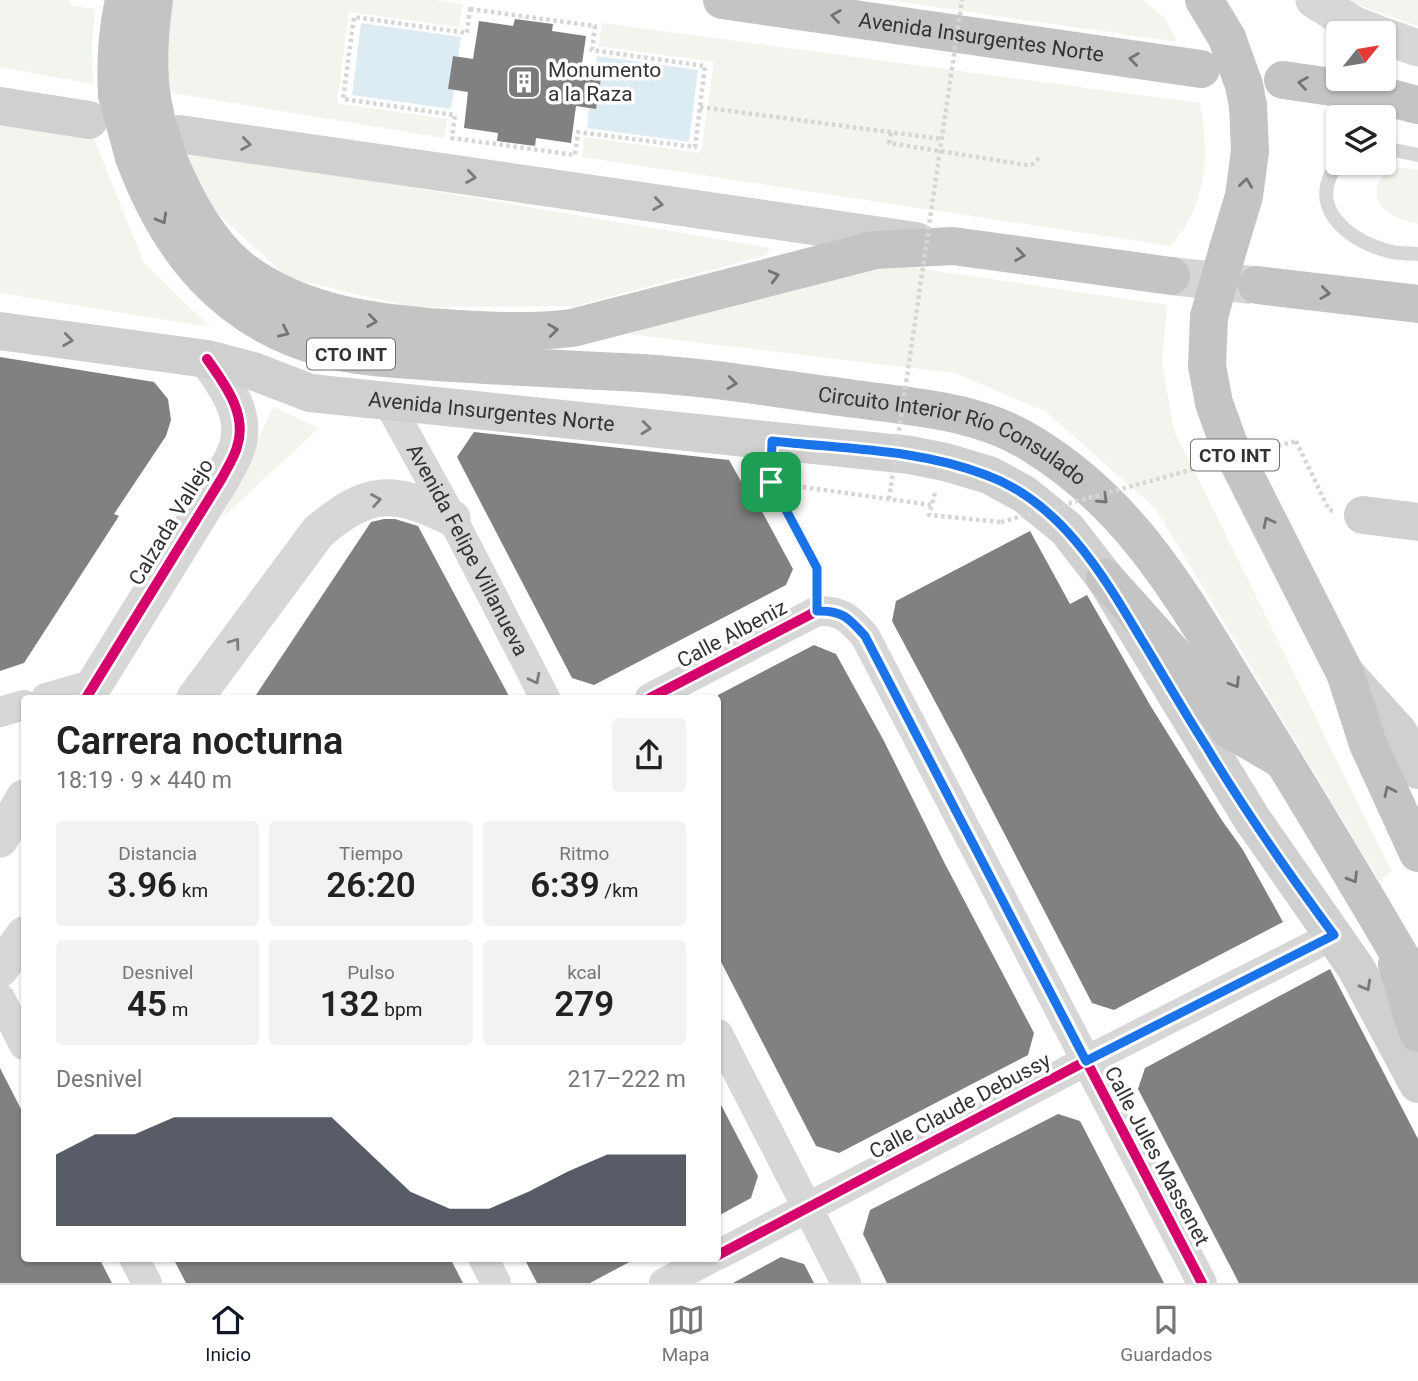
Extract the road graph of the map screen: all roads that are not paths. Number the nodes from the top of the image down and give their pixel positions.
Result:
1 (124, 0) edge
2 (154, 0) edge
3 (722, 0) edge
4 (1204, 0) edge
5 (1314, 0) edge
6 (1348, 21) edge
7 (1396, 40) edge
8 (1418, 48) edge
9 (1201, 69) dead end
10 (1283, 80) dead end
11 (134, 97) junction
12 (1418, 105) edge
13 (0, 106) edge
14 (89, 120) dead end
15 (1396, 150) edge
16 (161, 151) junction
17 (1418, 155) edge
18 (1331, 175) edge
19 (953, 246) junction
20 (1418, 254) edge
21 (1171, 276) tunnel mouth
22 (1257, 285) tunnel mouth
23 (1418, 304) edge
24 (0, 331) edge
25 (207, 359) junction
26 (388, 402) junction
27 (772, 441) junction
28 (1346, 512) road end
29 (452, 518) junction
30 (1418, 522) edge
31 (1105, 578) junction
32 (826, 611) junction
33 (1345, 673) junction
34 (90, 691) edge
35 (65, 695) edge
36 (197, 695) edge
37 (543, 695) edge
38 (656, 695) edge
39 (1283, 761) junction
40 (1418, 770) edge
41 (21, 804) edge
42 (0, 839) edge
43 (1418, 853) edge
44 (1334, 935) junction
45 (1388, 935) junction
46 (21, 939) edge
47 (0, 969) edge
48 (1418, 987) edge
49 (0, 998) edge
50 (16, 1030) edge
51 (1418, 1033) edge
52 (721, 1040) edge
53 (1086, 1061) junction
54 (1418, 1084) edge
55 (807, 1208) junction
56 (721, 1253) edge
57 (136, 1262) edge
58 (485, 1262) edge
59 (703, 1262) edge
60 (147, 1283) edge
61 (496, 1283) edge
62 (664, 1283) edge
63 (846, 1283) edge
64 (1202, 1283) edge

1 - 11 highway
2 - 11 highway
9 -> 3 highway, Avenida Insurgentes Norte
33 -> 4 highway, CTO INT, bridge
5 - 6 street
7 - 8 street
12 -> 10 highway
11 - 16 highway, bridge
13 - 14 main road
15 - 17 lane
16 -> 19 main road
16 -> 19 highway
16 -> 39 highway, Circuito Interior Río Consulado / CTO INT
18 - 20 lane
19 -> 21 highway
22 -> 23 highway
24 -> 25 main road, Avenida Insurgentes Norte
25 - 26 main road, Avenida Insurgentes Norte
25 - 34 street, Calzada Vallejo
26 -> 27 main road, Avenida Insurgentes Norte
26 - 29 street, Avenida Felipe Villanueva
27 - 31 main road, Avenida Insurgentes Norte
27 - 32 lane
28 - 30 main road
36 -> 29 street
29 -> 37 street, Avenida Felipe Villanueva
31 - 39 highway
31 - 44 main road, Avenida Insurgentes Norte
32 - 38 street, Calle Albeniz
32 - 53 street, Calle Jules Massenet
33 - 40 main road, CTO INT
43 -> 33 highway, CTO INT
34 - 35 street
39 -> 45 highway, Circuito Interior Río Consulado / CTO INT
41 - 42 street
44 - 53 street, Calle Claude Debussy
44 -> 54 main road, Avenida Insurgentes Norte
45 - 48 highway, Circuito Interior Río Consulado / CTO INT
45 - 51 highway
46 - 47 street
49 - 50 street
52 - 55 street
53 - 55 street, Calle Claude Debussy
53 - 64 street, Calle Jules Massenet
55 - 56 street, Calle Claude Debussy
55 - 63 street
57 - 60 street
58 - 61 street
59 - 62 street

